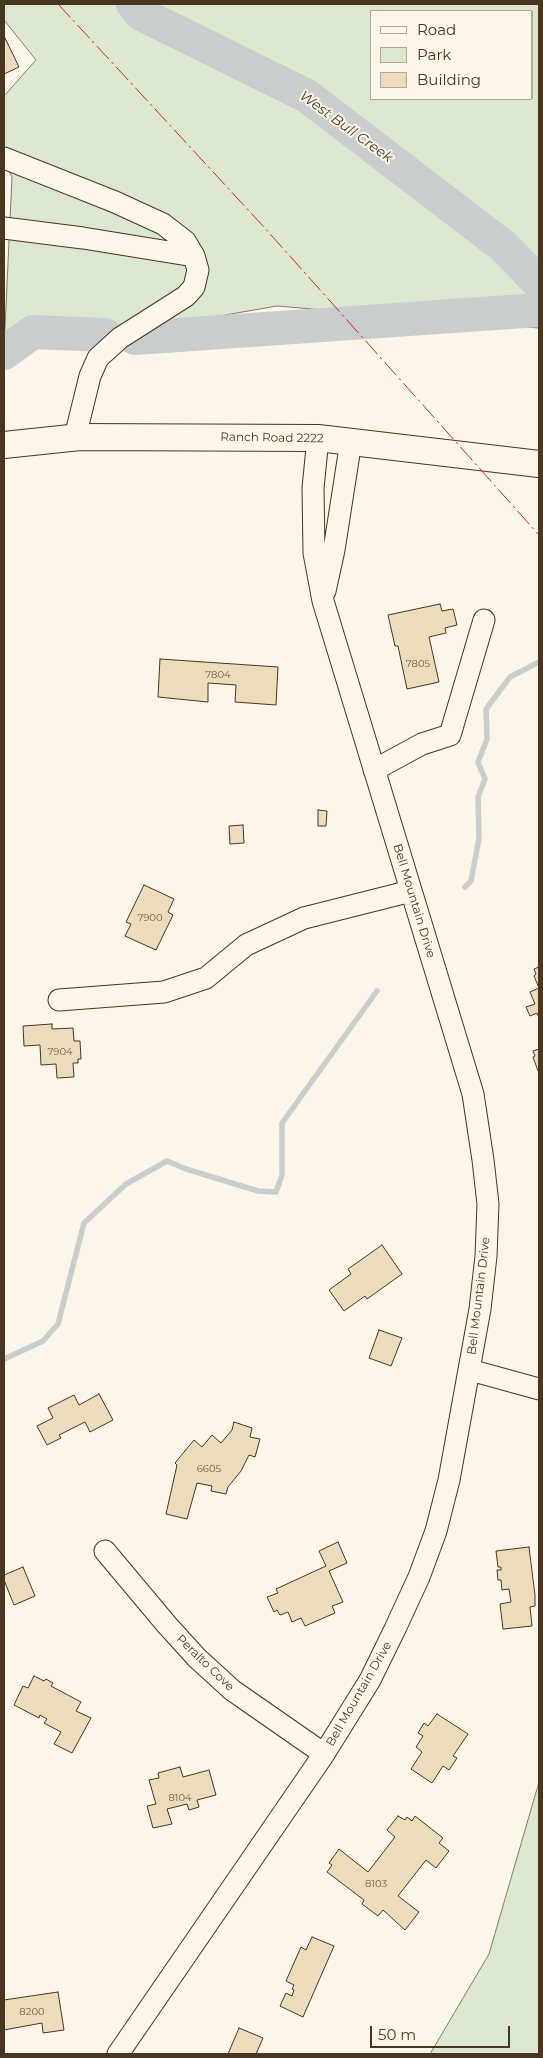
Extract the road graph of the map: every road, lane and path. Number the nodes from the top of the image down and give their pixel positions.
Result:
1 (4, 158) edge
2 (4, 228) edge
3 (194, 256) junction
4 (75, 437) junction
5 (318, 438) junction
6 (350, 441) junction
7 (4, 445) edge
8 (539, 464) edge
9 (323, 601) junction
10 (484, 620) dead end
11 (374, 770) junction
12 (411, 891) junction
13 (59, 1000) dead end
14 (470, 1370) junction
15 (539, 1389) edge
16 (105, 1551) dead end
17 (324, 1754) junction
18 (118, 2054) edge

1 - 3 street
2 - 3 street
3 - 4 street
4 - 5 main road, Ranch Road 2222
4 - 7 main road, Ranch Road 2222
5 - 6 main road, Ranch Road 2222
5 - 9 street, Bell Mountain Drive
6 - 8 main road, Ranch Road 2222
6 - 9 street
9 - 11 street, Bell Mountain Drive
10 - 11 street
11 - 12 street, Bell Mountain Drive
12 - 13 street
12 - 14 street, Bell Mountain Drive
14 - 15 street
14 - 17 street, Bell Mountain Drive
16 - 17 street, Peralto Cove
17 - 18 street, Bell Mountain Drive

